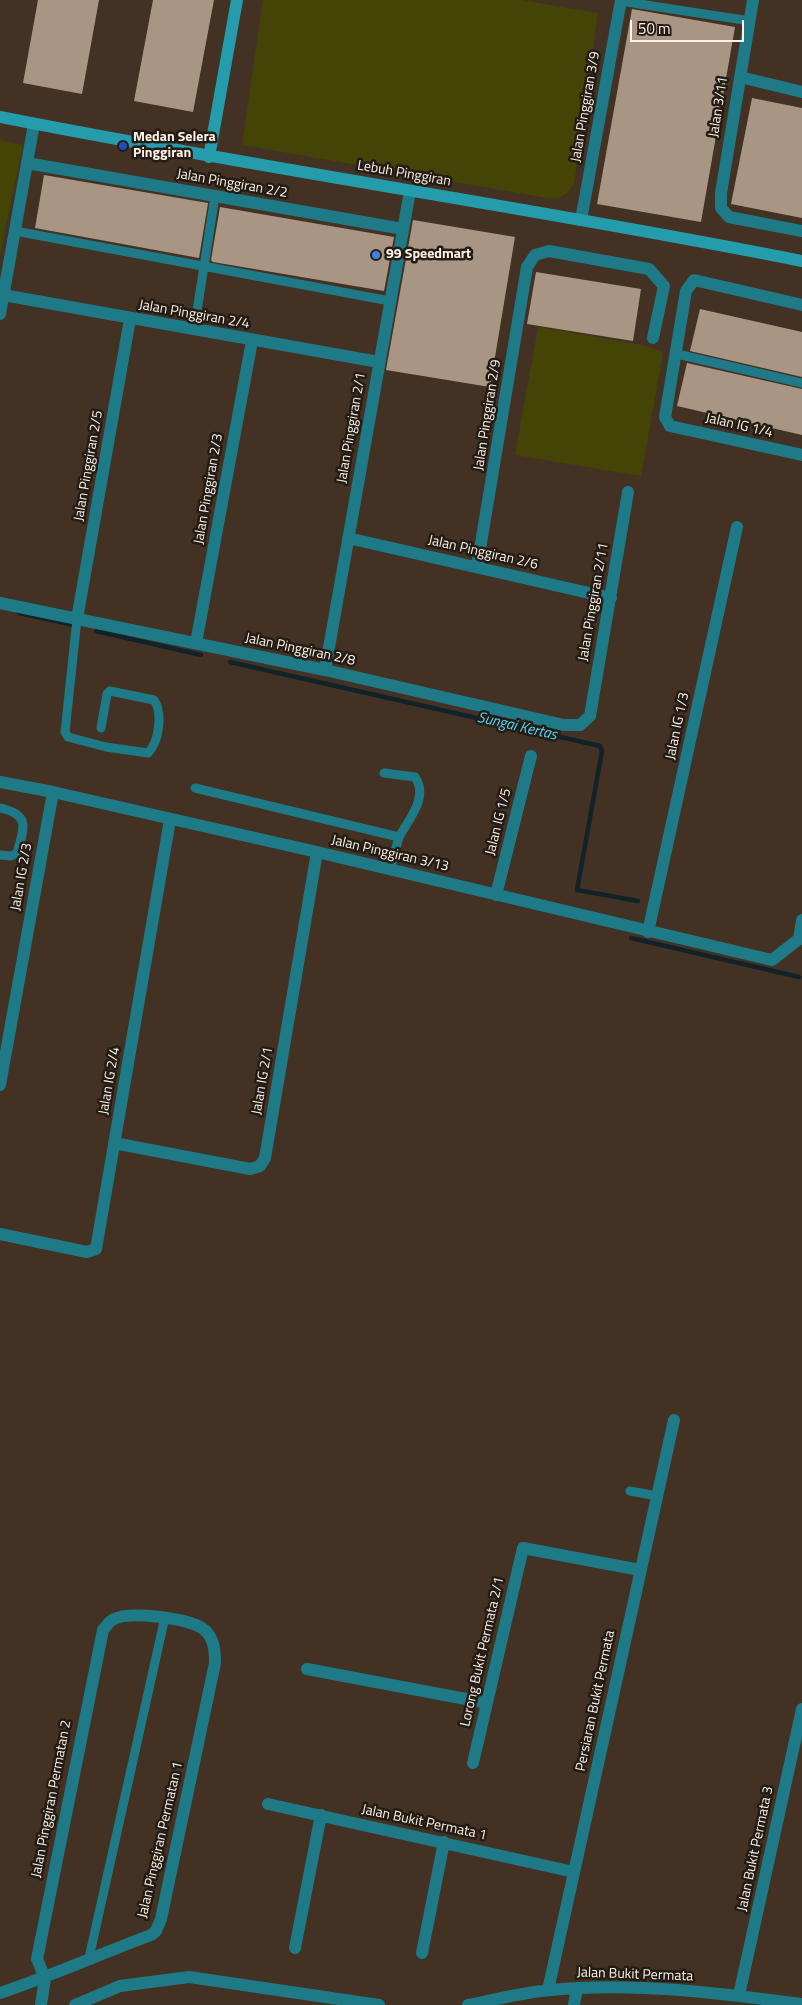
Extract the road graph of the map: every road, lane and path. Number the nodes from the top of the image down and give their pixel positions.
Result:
1 (237, 0) edge
2 (753, 0) edge
3 (620, 1) edge
4 (750, 21) junction
5 (740, 77) junction
6 (802, 92) edge
7 (0, 117) edge
8 (34, 124) junction
9 (210, 157) junction
10 (27, 163) junction
11 (410, 191) junction
12 (215, 196) junction
13 (581, 220) junction
14 (403, 229) junction
15 (15, 231) junction
16 (802, 231) edge
17 (802, 261) edge
18 (204, 266) junction
19 (3, 296) junction
20 (390, 301) junction
21 (802, 305) edge
22 (0, 314) edge
23 (130, 319) junction
24 (194, 330) junction
25 (653, 338) dead end
26 (252, 340) junction
27 (677, 354) junction
28 (379, 362) junction
29 (802, 383) edge
30 (802, 455) edge
31 (628, 492) dead end
32 (737, 527) dead end
33 (348, 538) junction
34 (477, 568) junction
35 (610, 598) junction
36 (0, 603) edge
37 (77, 619) junction
38 (196, 644) junction
39 (325, 670) junction
40 (590, 716) joint
41 (101, 728) dead end
42 (531, 756) dead end
43 (384, 773) dead end
44 (0, 782) edge
45 (196, 788) dead end
46 (53, 792) junction
47 (0, 808) edge
48 (170, 820) junction
49 (399, 837) junction
50 (317, 852) junction
51 (0, 855) edge
52 (390, 870) junction
53 (496, 895) junction
54 (802, 920) edge
55 (648, 932) junction
56 (0, 1085) edge
57 (114, 1143) junction
58 (0, 1234) edge
59 (674, 1420) dead end
60 (630, 1490) dead end
61 (657, 1496) junction
62 (640, 1570) junction
63 (165, 1617) junction
64 (307, 1669) dead end
65 (487, 1703) junction
66 (802, 1709) edge
67 (473, 1763) dead end
68 (268, 1804) dead end
69 (321, 1816) junction
70 (444, 1842) junction
71 (574, 1872) junction
72 (294, 1948) dead end
73 (422, 1953) dead end
74 (89, 1958) junction
75 (45, 1978) junction
76 (578, 1988) junction
77 (548, 1990) junction
78 (0, 1993) edge
79 (739, 1995) junction
80 (802, 2004) edge
81 (41, 2005) edge
82 (75, 2005) edge
83 (379, 2005) edge
84 (468, 2005) edge
85 (574, 2005) edge

1 - 9 street
2 - 4 street, Jalan 3/11
3 - 4 lane
3 - 13 street, Jalan Pinggiran 3/9
4 - 5 street, Jalan 3/11
5 - 6 street
5 - 16 street, Jalan 3/11
7 - 8 street, Lebuh Pinggiran
8 - 9 street, Lebuh Pinggiran
8 - 10 street
9 - 11 street, Lebuh Pinggiran
10 - 12 street, Jalan Pinggiran 2/2
10 - 15 street
11 - 13 street, Lebuh Pinggiran
11 - 14 street, Jalan Pinggiran 2/1
12 - 14 street, Jalan Pinggiran 2/2
12 - 18 lane
13 - 17 street, Lebuh Pinggiran
14 - 20 street, Jalan Pinggiran 2/1
15 - 18 lane
15 - 19 street
18 - 20 lane
18 - 24 lane
19 - 22 street
19 - 23 street, Jalan Pinggiran 2/4
20 - 28 street, Jalan Pinggiran 2/1
21 - 27 street
23 - 24 street, Jalan Pinggiran 2/4
23 - 37 street, Jalan Pinggiran 2/5
24 - 26 street, Jalan Pinggiran 2/4
25 - 34 street, Jalan Pinggiran 2/9
26 - 28 street, Jalan Pinggiran 2/4
26 - 38 street, Jalan Pinggiran 2/3
27 - 29 lane
27 - 30 street, Jalan IG 1/4
28 - 33 street, Jalan Pinggiran 2/1
31 - 35 street, Jalan Pinggiran 2/11
32 - 55 street, Jalan IG 1/3
33 - 34 street, Jalan Pinggiran 2/6
33 - 39 street, Jalan Pinggiran 2/1
34 - 35 street, Jalan Pinggiran 2/6
35 - 40 street, Jalan Pinggiran 2/11
36 - 37 street, Jalan Pinggiran 2/8
37 - 38 street, Jalan Pinggiran 2/8
37 - 41 lane
38 - 39 street, Jalan Pinggiran 2/8
39 - 40 street, Jalan Pinggiran 2/8
42 - 53 street, Jalan IG 1/5
43 - 49 lane
44 - 46 street, Jalan Pinggiran 3/13
45 - 49 lane
46 - 48 street, Jalan Pinggiran 3/13
46 - 56 street, Jalan IG 2/3
47 - 51 lane
48 - 50 street, Jalan Pinggiran 3/13
48 - 57 street, Jalan IG 2/4
49 - 52 lane
50 - 52 street, Jalan Pinggiran 3/13
50 - 57 street, Jalan IG 2/1
52 - 53 street, Jalan Pinggiran 3/13
53 - 55 street, Jalan Pinggiran 3/13
54 - 55 street, Jalan Pinggiran 3/13
57 - 58 street, Jalan IG 2/4
59 - 61 street, Persiaran Bukit Permata
60 - 61 lane
61 - 62 street, Persiaran Bukit Permata
62 - 65 street, Lorong Bukit Permata 2/1
62 - 71 street, Persiaran Bukit Permata
63 - 74 lane
63 - 74 street, Jalan Pinggiran Permatan 1
63 - 75 street, Jalan Pinggiran Permatan 2
64 - 65 street
65 - 67 street, Lorong Bukit Permata 2/1
66 - 79 street, Jalan Bukit Permata 3
68 - 69 street, Jalan Bukit Permata 1
69 - 70 street, Jalan Bukit Permata 1
69 - 72 street
70 - 71 street, Jalan Bukit Permata 1
70 - 73 street
71 - 77 street, Persiaran Bukit Permata
74 - 75 street, Jalan Pinggiran Permatan 1
75 - 78 street, Jalan Pinggiran Permatan 1
75 - 81 street, Jalan Pinggiran Permatan 2
76 - 77 street, Jalan Bukit Permata
76 - 79 street, Jalan Bukit Permata
76 - 85 street
77 - 84 street, Jalan Bukit Permata
79 - 80 street, Jalan Bukit Permata
82 - 83 street

